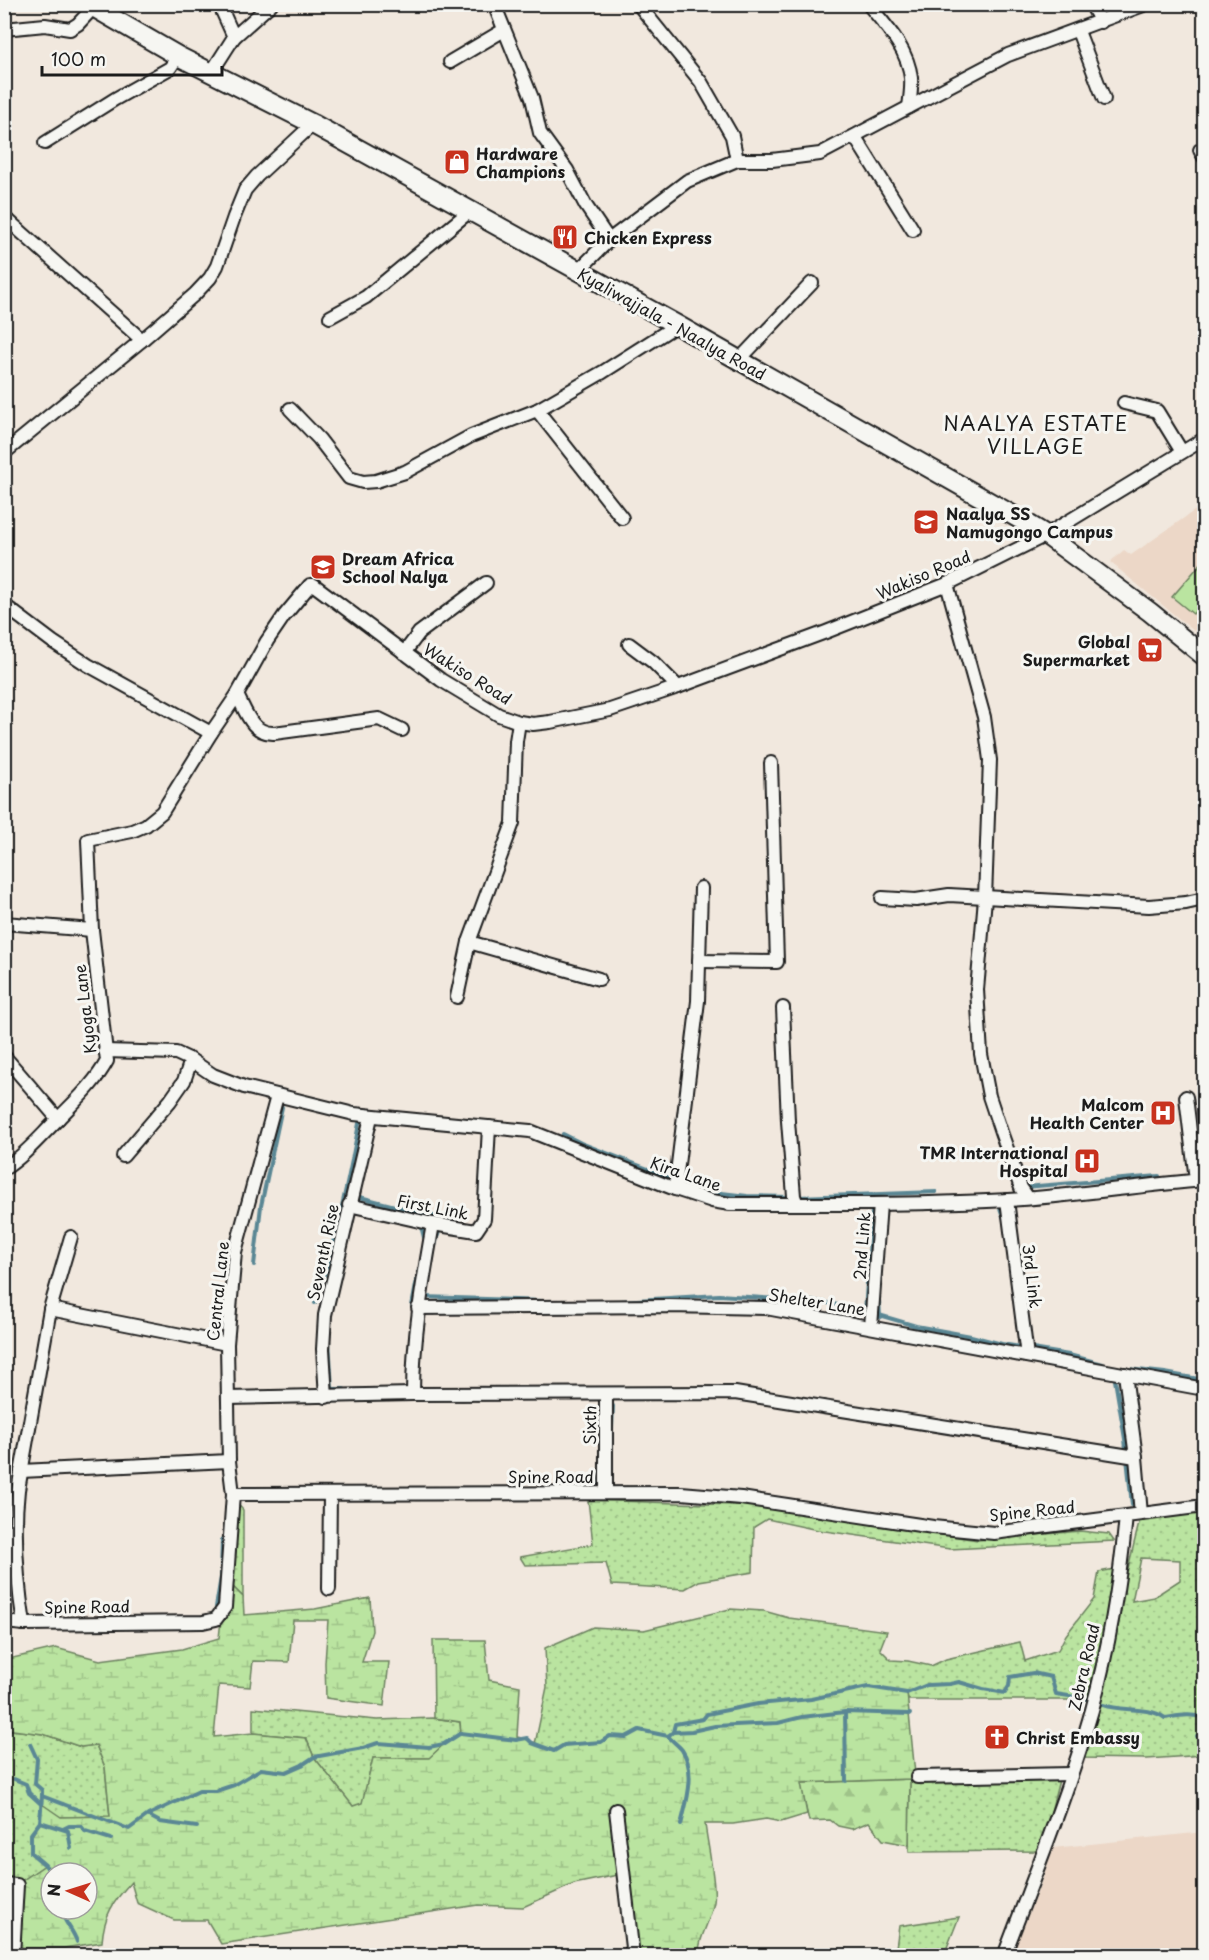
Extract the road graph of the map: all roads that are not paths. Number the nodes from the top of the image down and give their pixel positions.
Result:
1 (219, 4) edge
2 (271, 4) edge
3 (494, 4) edge
4 (638, 4) edge
5 (868, 4) edge
6 (1091, 4) edge
7 (1146, 4) edge
8 (91, 6) edge
9 (1101, 22) junction
10 (4, 29) edge
11 (504, 30) junction
12 (1078, 31) junction
13 (234, 37) junction
14 (178, 56) junction
15 (450, 62) dead end
16 (212, 73) junction
17 (1104, 99) dead end
18 (909, 107) junction
19 (312, 124) junction
20 (855, 137) junction
21 (45, 143) dead end
22 (737, 160) junction
23 (470, 211) junction
24 (9, 222) dead end
25 (913, 231) dead end
26 (609, 240) junction
27 (578, 271) junction
28 (812, 282) dead end
29 (330, 317) dead end
30 (677, 325) junction
31 (142, 340) junction
32 (739, 360) junction
33 (1124, 403) dead end
34 (290, 408) dead end
35 (537, 410) junction
36 (1204, 440) edge
37 (6, 449) edge
38 (1182, 452) junction
39 (622, 518) dead end
40 (1047, 534) junction
41 (486, 583) dead end
42 (947, 584) junction
43 (4, 605) edge
44 (629, 644) dead end
45 (404, 652) junction
46 (1204, 656) edge
47 (678, 687) junction
48 (237, 695) junction
49 (519, 722) junction
50 (402, 730) dead end
51 (210, 733) junction
52 (771, 763) dead end
53 (88, 840) joint
54 (701, 888) dead end
55 (882, 898) dead end
56 (985, 898) junction
57 (1204, 899) edge
58 (4, 923) edge
59 (92, 930) junction
60 (469, 942) junction
61 (699, 962) junction
62 (599, 979) dead end
63 (457, 998) dead end
64 (783, 1008) dead end
65 (105, 1051) junction
66 (4, 1056) edge
67 (191, 1060) junction
68 (277, 1096) junction
69 (1186, 1097) dead end
70 (371, 1117) junction
71 (58, 1119) junction
72 (489, 1127) junction
73 (123, 1155) dead end
74 (4, 1169) edge
75 (1200, 1180) edge
76 (676, 1183) junction
77 (1028, 1198) junction
78 (795, 1200) junction
79 (1007, 1200) junction
80 (880, 1204) junction
81 (349, 1205) junction
82 (433, 1224) junction
83 (71, 1237) dead end
84 (418, 1308) junction
85 (50, 1309) junction
86 (872, 1318) junction
87 (227, 1344) junction
88 (1027, 1356) junction
89 (1125, 1374) junction
90 (1204, 1389) edge
91 (413, 1394) junction
92 (606, 1394) junction
93 (326, 1397) junction
94 (228, 1398) junction
95 (1130, 1457) junction
96 (229, 1461) junction
97 (21, 1472) junction
98 (606, 1492) junction
99 (233, 1494) junction
100 (330, 1494) junction
101 (1204, 1506) edge
102 (1141, 1514) junction
103 (1126, 1516) junction
104 (10, 1532) edge
105 (329, 1589) dead end
106 (4, 1622) edge
107 (24, 1623) junction
108 (1070, 1774) junction
109 (917, 1777) dead end
110 (616, 1810) dead end
111 (4, 1884) edge
112 (13, 1956) edge
113 (633, 1956) edge
114 (1004, 1956) edge

1 - 13 street
2 - 13 street
3 - 11 street
4 - 22 street
5 - 18 street
6 - 9 street
7 - 9 street
8 - 10 street
8 - 14 main road, Kyaliwajjala - Naalya Road
9 - 12 street
11 - 15 street
11 - 26 street
12 - 17 street
12 - 18 street
13 - 16 street
14 - 16 main road, Kyaliwajjala - Naalya Road
14 - 21 street
16 - 19 main road, Kyaliwajjala - Naalya Road
18 - 20 street
19 - 23 main road, Kyaliwajjala - Naalya Road
19 - 31 street
20 - 22 street
20 - 25 street
22 - 26 street
23 - 27 main road, Kyaliwajjala - Naalya Road
23 - 29 street
24 - 31 street
26 - 27 street
27 - 30 main road, Kyaliwajjala - Naalya Road
28 - 32 street
30 - 32 main road, Kyaliwajjala - Naalya Road
30 - 35 street
31 - 37 street
32 - 40 main road, Kyaliwajjala - Naalya Road
33 - 38 street
34 - 35 street
35 - 39 street
36 - 38 street, Wakiso Road
38 - 40 street, Wakiso Road
40 - 42 street, Wakiso Road
40 - 46 main road, Kyaliwajjala - Naalya Road
41 - 45 street
42 - 47 street, Wakiso Road
42 - 56 street
43 - 51 street
44 - 47 street
45 - 48 street, Wakiso Road
45 - 49 street, Wakiso Road
47 - 49 street, Wakiso Road
48 - 50 street
48 - 51 street, Wakiso Road
49 - 60 street
51 - 53 street, Wakiso Road
52 - 61 street
53 - 59 street, Kyoga Lane
54 - 61 street
55 - 56 street
56 - 57 street
56 - 77 street
58 - 59 street
59 - 65 street, Kyoga Lane
60 - 62 street
60 - 63 street
61 - 76 street
64 - 78 street
65 - 67 street, Kira Lane
65 - 71 street, Kyoga Lane
66 - 71 street
67 - 68 street, Kira Lane
67 - 73 street
68 - 70 street, Kira Lane
68 - 87 street, Central Lane
69 - 75 street
70 - 72 street, Kira Lane
70 - 81 street, Seventh Rise
71 - 74 street, Kyoga Lane
72 - 76 street, Kira Lane
72 - 82 street, First Link
75 - 77 street, Kira Lane
76 - 78 street, Kira Lane
77 - 79 street, Kira Lane
78 - 80 street, Kira Lane
79 - 80 street, Kira Lane
79 - 88 street, 3rd Link
80 - 86 street, 2nd Link
81 - 82 street, First Link
81 - 93 street, Seventh Rise
82 - 84 street
83 - 85 street
84 - 86 street, Shelter Lane
84 - 91 street
85 - 87 street
85 - 97 street
86 - 88 street, Shelter Lane
87 - 94 street, Central Lane
88 - 89 street, Shelter Lane
89 - 90 street, Shelter Lane
89 - 95 street
91 - 92 street
91 - 93 street
92 - 95 street
92 - 98 street, Sixth
93 - 94 street
94 - 96 street, Central Lane
95 - 102 street
96 - 97 street
96 - 99 street, Central Lane
97 - 104 street
98 - 100 street, Spine Road
98 - 103 street, Spine Road
99 - 100 street, Spine Road
99 - 107 street, Spine Road
100 - 105 street
101 - 102 street, Spine Road
102 - 103 street, Spine Road
103 - 108 street, Zebra Road
104 - 107 street
106 - 107 street, Spine Road
108 - 109 street
108 - 114 street, Zebra Road
110 - 113 street
111 - 112 street

